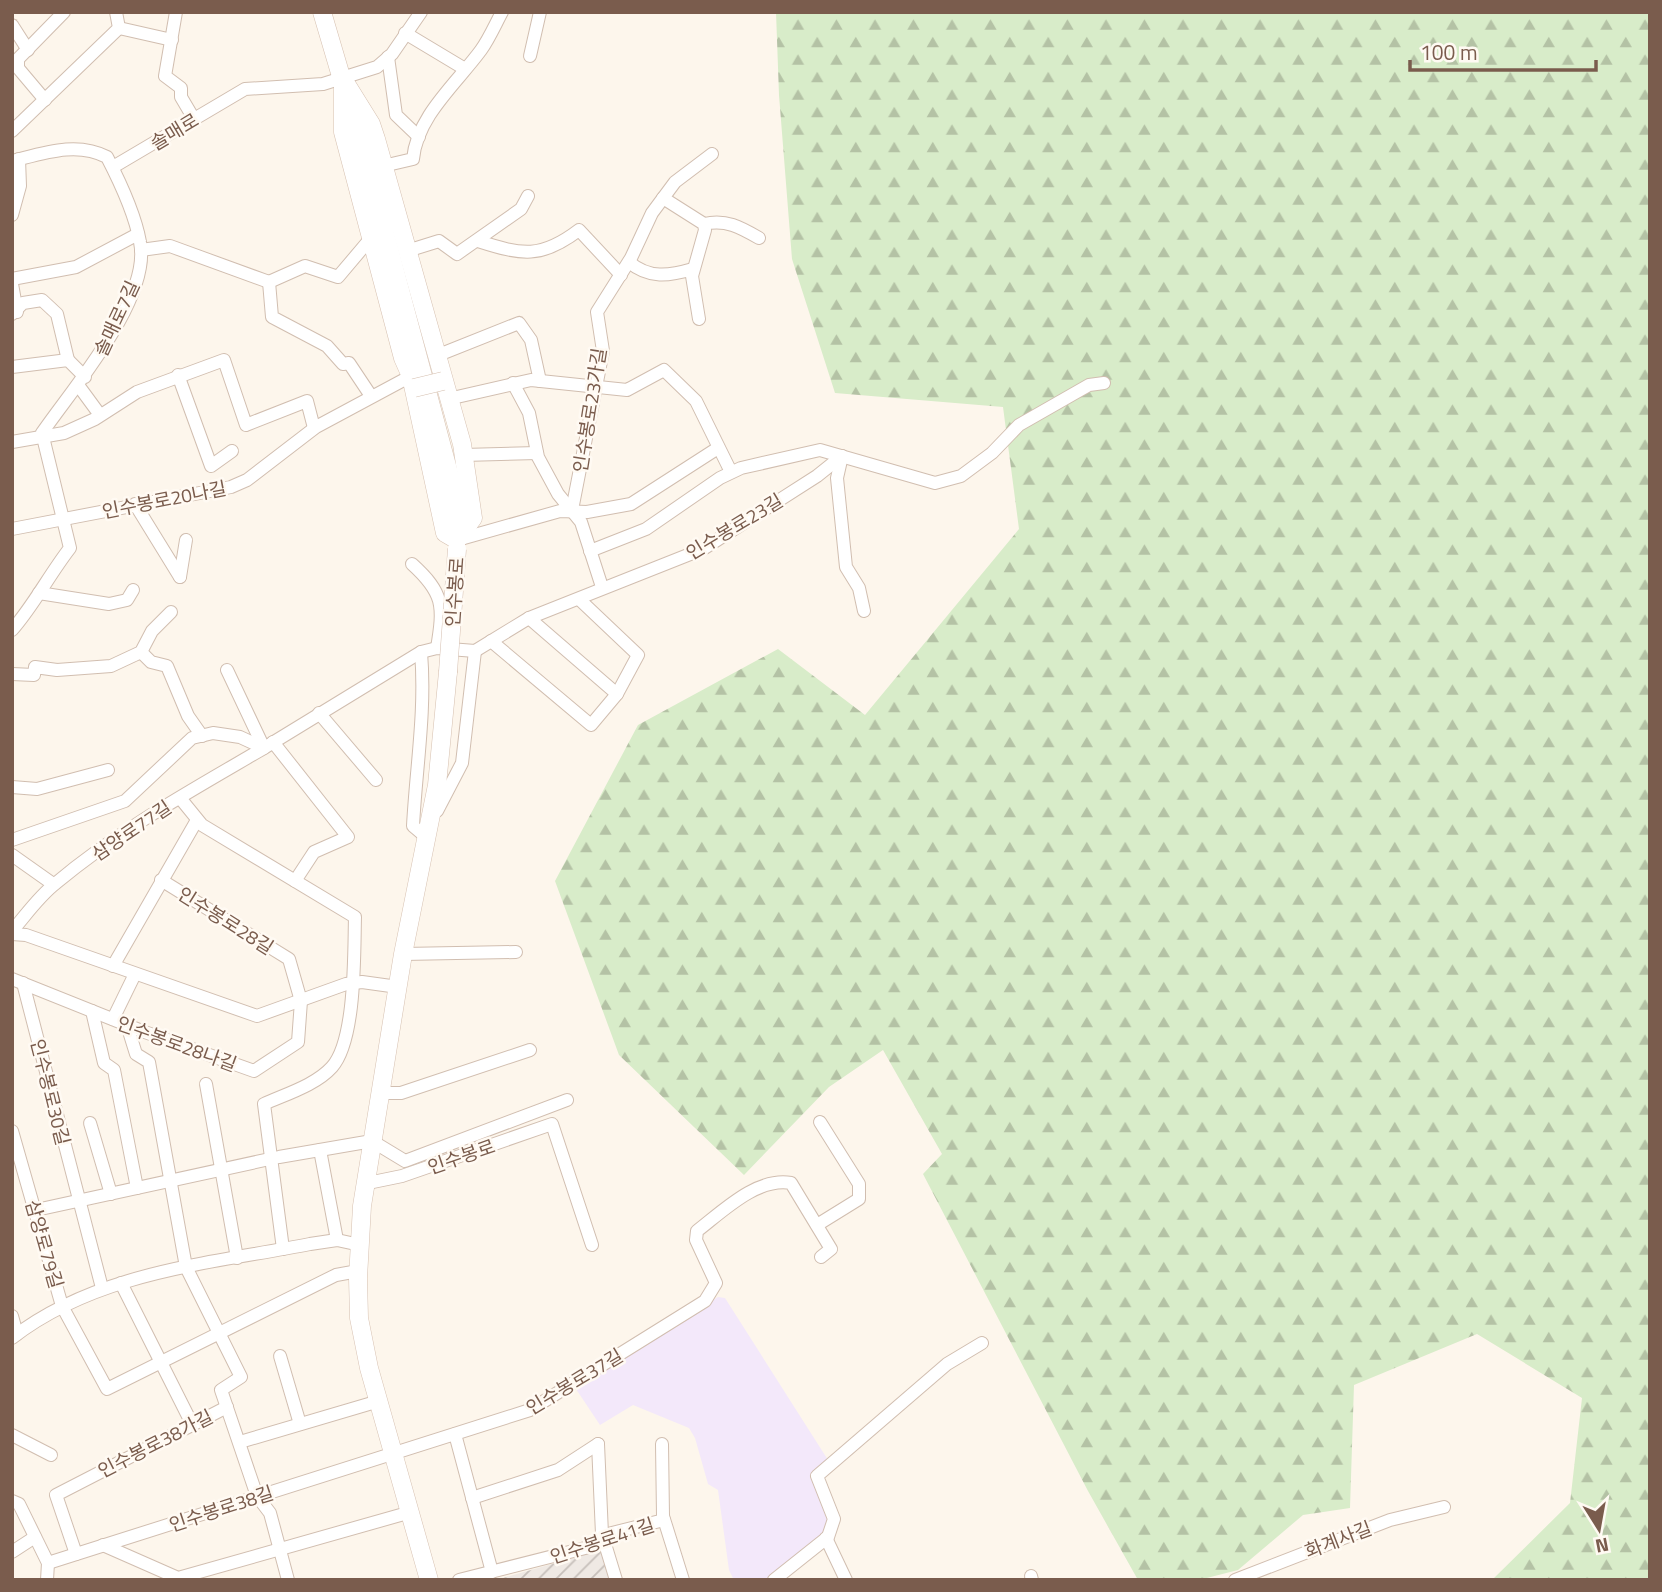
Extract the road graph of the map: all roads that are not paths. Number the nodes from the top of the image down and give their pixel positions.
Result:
1 (64, 12) edge
2 (116, 12) edge
3 (176, 12) edge
4 (323, 12) edge
5 (421, 12) edge
6 (502, 12) edge
7 (540, 12) edge
8 (12, 25) edge
9 (119, 28) junction
10 (405, 33) junction
11 (172, 40) junction
12 (28, 50) junction
13 (530, 56) dead end
14 (388, 57) junction
15 (465, 69) junction
16 (343, 79) junction
17 (45, 100) junction
18 (194, 120) junction
19 (12, 131) edge
20 (419, 137) junction
21 (712, 154) dead end
22 (16, 160) edge
23 (383, 166) junction
24 (113, 167) junction
25 (528, 196) dead end
26 (663, 198) junction
27 (12, 215) edge
28 (704, 224) junction
29 (138, 233) junction
30 (371, 238) junction
31 (759, 238) dead end
32 (478, 241) junction
33 (141, 250) junction
34 (407, 251) junction
35 (629, 262) junction
36 (693, 269) junction
37 (621, 275) junction
38 (12, 281) edge
39 (269, 282) junction
40 (14, 313) edge
41 (699, 320) dead end
42 (436, 356) junction
43 (68, 360) junction
44 (12, 367) edge
45 (178, 375) junction
46 (82, 381) junction
47 (443, 381) junction
48 (540, 381) junction
49 (413, 382) junction
50 (513, 383) junction
51 (1104, 383) dead end
52 (596, 388) junction
53 (371, 396) junction
54 (448, 399) junction
55 (100, 415) junction
56 (314, 428) junction
57 (42, 437) junction
58 (12, 442) edge
59 (718, 448) junction
60 (232, 451) dead end
61 (537, 453) junction
62 (463, 455) junction
63 (842, 456) junction
64 (731, 472) junction
65 (135, 504) junction
66 (572, 510) junction
67 (63, 519) junction
68 (12, 528) edge
69 (186, 540) dead end
70 (457, 544) junction
71 (590, 551) junction
72 (412, 564) dead end
73 (602, 587) junction
74 (133, 590) dead end
75 (39, 593) junction
76 (580, 600) junction
77 (864, 611) dead end
78 (171, 612) dead end
79 (529, 618) junction
80 (12, 630) edge
81 (491, 641) junction
82 (429, 650) junction
83 (475, 651) junction
84 (141, 652) junction
85 (227, 670) dead end
86 (12, 674) edge
87 (617, 694) junction
88 (319, 713) junction
89 (202, 736) junction
90 (269, 745) junction
91 (108, 770) dead end
92 (376, 780) dead end
93 (12, 787) edge
94 (180, 798) junction
95 (197, 820) junction
96 (426, 837) junction
97 (12, 840) edge
98 (12, 855) edge
99 (161, 880) junction
100 (295, 881) junction
101 (53, 884) junction
102 (12, 932) edge
103 (516, 952) dead end
104 (403, 954) junction
105 (113, 967) junction
106 (135, 974) junction
107 (18, 981) edge
108 (354, 983) junction
109 (398, 987) junction
110 (300, 1001) junction
111 (92, 1011) junction
112 (113, 1019) junction
113 (127, 1025) junction
114 (530, 1049) dead end
115 (206, 1084) dead end
116 (380, 1093) junction
117 (567, 1100) dead end
118 (820, 1122) dead end
119 (90, 1123) dead end
120 (12, 1131) edge
121 (372, 1142) junction
122 (320, 1150) junction
123 (271, 1160) junction
124 (221, 1172) junction
125 (172, 1181) junction
126 (368, 1183) junction
127 (137, 1188) junction
128 (111, 1194) junction
129 (79, 1200) junction
130 (36, 1210) junction
131 (817, 1225) junction
132 (337, 1240) junction
133 (360, 1245) junction
134 (592, 1245) dead end
135 (283, 1249) junction
136 (821, 1257) dead end
137 (237, 1258) junction
138 (187, 1267) junction
139 (358, 1271) junction
140 (121, 1283) junction
141 (102, 1288) junction
142 (62, 1306) junction
143 (12, 1316) edge
144 (217, 1333) junction
145 (15, 1336) edge
146 (982, 1343) dead end
147 (281, 1356) dead end
148 (163, 1360) junction
149 (379, 1401) junction
150 (227, 1407) junction
151 (192, 1424) junction
152 (300, 1424) junction
153 (455, 1434) junction
154 (12, 1435) edge
155 (240, 1442) junction
156 (662, 1444) dead end
157 (394, 1453) junction
158 (51, 1455) dead end
159 (257, 1496) junction
160 (472, 1498) junction
161 (12, 1501) edge
162 (1444, 1507) dead end
163 (411, 1512) junction
164 (664, 1520) junction
165 (35, 1537) junction
166 (826, 1538) junction
167 (604, 1540) junction
168 (103, 1545) junction
169 (280, 1550) junction
170 (12, 1552) edge
171 (76, 1554) junction
172 (48, 1563) junction
173 (492, 1572) junction
174 (788, 1575) edge
175 (47, 1580) edge
176 (288, 1580) edge
177 (429, 1580) edge
178 (458, 1580) edge
179 (616, 1580) edge
180 (683, 1580) edge
181 (774, 1580) edge
182 (846, 1580) edge
183 (1235, 1580) edge

1 - 12 street
2 - 9 street
3 - 11 street
4 - 16 main road, 인수봉로
5 - 10 street
6 - 15 street
7 - 13 street
8 - 12 street
9 - 11 street
9 - 17 street
10 - 14 street
10 - 15 street
11 - 18 street
12 - 17 street
14 - 16 street, 솔매로
14 - 20 street
15 - 20 street
16 - 18 street, 솔매로
16 - 23 main road
16 - 30 main road
16 - 70 main road, 인수봉로
17 - 19 street
18 - 24 street, 솔매로
20 - 23 street
21 - 26 street, 인수봉로23가길
22 - 24 street
22 - 27 street
23 - 34 main road
24 - 29 street, 솔매로7길
25 - 32 street
26 - 28 street
26 - 35 street, 인수봉로23가길
28 - 31 street
28 - 36 street
29 - 33 street, 솔매로7길
29 - 38 street
30 - 39 street
30 - 49 main road
32 - 34 street
32 - 37 street
33 - 39 street
33 - 46 street, 솔매로7길
34 - 42 main road
35 - 36 street
35 - 37 street, 인수봉로23가길
36 - 41 street
37 - 52 street, 인수봉로23가길
38 - 40 street
39 - 53 street
40 - 43 street
42 - 47 main road
42 - 48 street
43 - 44 street
43 - 46 street
45 - 55 street
45 - 56 street
45 - 60 street
46 - 55 street
46 - 57 street, 솔매로7길
47 - 49 main road, bridge
47 - 54 main road
48 - 50 street
48 - 52 street
49 - 53 street, 인수봉로20나길
49 - 70 main road
50 - 54 street
50 - 61 street
51 - 63 street
52 - 59 street
52 - 66 street, 인수봉로23가길
53 - 56 street, 인수봉로20나길
54 - 62 main road
55 - 57 street
56 - 65 street, 인수봉로20나길
57 - 58 street
57 - 67 street
59 - 64 street
59 - 66 street
61 - 62 street
61 - 66 street
62 - 70 main road
63 - 64 street
63 - 73 street, 인수봉로23길
63 - 77 street
64 - 71 street
65 - 67 street, 인수봉로20나길
65 - 69 street
66 - 70 street
66 - 71 street
67 - 68 street, 인수봉로20나길
67 - 75 street
70 - 96 main road, 인수봉로, bridge
71 - 73 street
72 - 82 street
73 - 76 street, 인수봉로23길
74 - 75 street
75 - 80 street
76 - 79 street, 인수봉로23길
76 - 87 street
78 - 84 street
79 - 81 street, 인수봉로23길
79 - 87 street
81 - 83 street, 인수봉로23길
81 - 87 street
82 - 83 street
82 - 88 street, 삼양로77길
82 - 96 street
83 - 96 street
84 - 86 street
84 - 89 street
85 - 90 street
88 - 90 street, 삼양로77길
88 - 92 street
89 - 90 street
89 - 97 street
90 - 94 street, 삼양로77길
90 - 100 street
91 - 93 street
94 - 95 street
94 - 101 street, 삼양로77길
95 - 99 street, 인수봉로28길
95 - 100 street
96 - 104 main road, 인수봉로
98 - 101 street
99 - 105 street, 인수봉로28길
99 - 110 street, 인수봉로28길
100 - 108 street
101 - 102 street, 삼양로77길
102 - 105 street
103 - 104 street
104 - 109 main road, 인수봉로
105 - 106 street
106 - 110 street
106 - 112 street
107 - 111 street, 인수봉로28나길
107 - 129 street, 인수봉로30길
108 - 109 street
108 - 110 street
108 - 123 street
109 - 116 main road, 인수봉로
110 - 113 street, 인수봉로28나길
111 - 112 street, 인수봉로28나길
111 - 127 street, 인수봉로28나길
112 - 113 street, 인수봉로28나길
113 - 125 street
114 - 116 street
115 - 124 street
116 - 121 main road, 인수봉로
117 - 121 street
118 - 131 street
119 - 128 street, 인수봉로30길
120 - 130 street, 삼양로79길
121 - 122 street
121 - 126 main road, 인수봉로
122 - 123 street
122 - 132 street
123 - 124 street
123 - 135 street
124 - 125 street
124 - 137 street
125 - 127 street
125 - 138 street
126 - 133 main road, 인수봉로
126 - 134 street, 인수봉로
127 - 128 street
128 - 129 street
129 - 130 street
129 - 141 street, 인수봉로30길
130 - 142 street, 삼양로79길
131 - 136 street
131 - 153 street, 인수봉로37길
132 - 133 street
132 - 135 street
133 - 139 main road, 인수봉로
135 - 137 street
137 - 138 street
138 - 140 street
138 - 144 street
139 - 144 street
139 - 149 main road, 인수봉로
140 - 141 street
140 - 148 street
141 - 142 street
142 - 145 street, 삼양로79길
142 - 148 street
143 - 145 street, 삼양로79길
144 - 148 street
144 - 150 street
146 - 166 street
147 - 152 street
148 - 151 street
149 - 152 street
149 - 157 main road, 인수봉로
150 - 151 street, 인수봉로38가길
150 - 155 street, 인수봉로38가길
151 - 171 street, 인수봉로38가길
152 - 155 street
153 - 157 street, 인수봉로37길
153 - 160 street
154 - 158 street
155 - 159 street, 인수봉로38가길
156 - 164 street
157 - 159 street, 인수봉로38길
157 - 163 main road, 인수봉로
159 - 168 street, 인수봉로38길
159 - 169 street, 인수봉로38가길
160 - 167 street
160 - 173 street
161 - 165 street
162 - 183 street, 화계사길
163 - 169 street
163 - 177 main road, 인수봉로
164 - 167 street, 인수봉로41길
164 - 180 street
165 - 170 street
165 - 172 street
166 - 174 street
166 - 182 street
167 - 173 street, 인수봉로41길
167 - 179 street
168 - 169 street
168 - 171 street, 인수봉로38길
169 - 176 street, 인수봉로38가길
171 - 172 street, 인수봉로38길
172 - 175 street
173 - 178 street, 인수봉로41길
174 - 181 street

